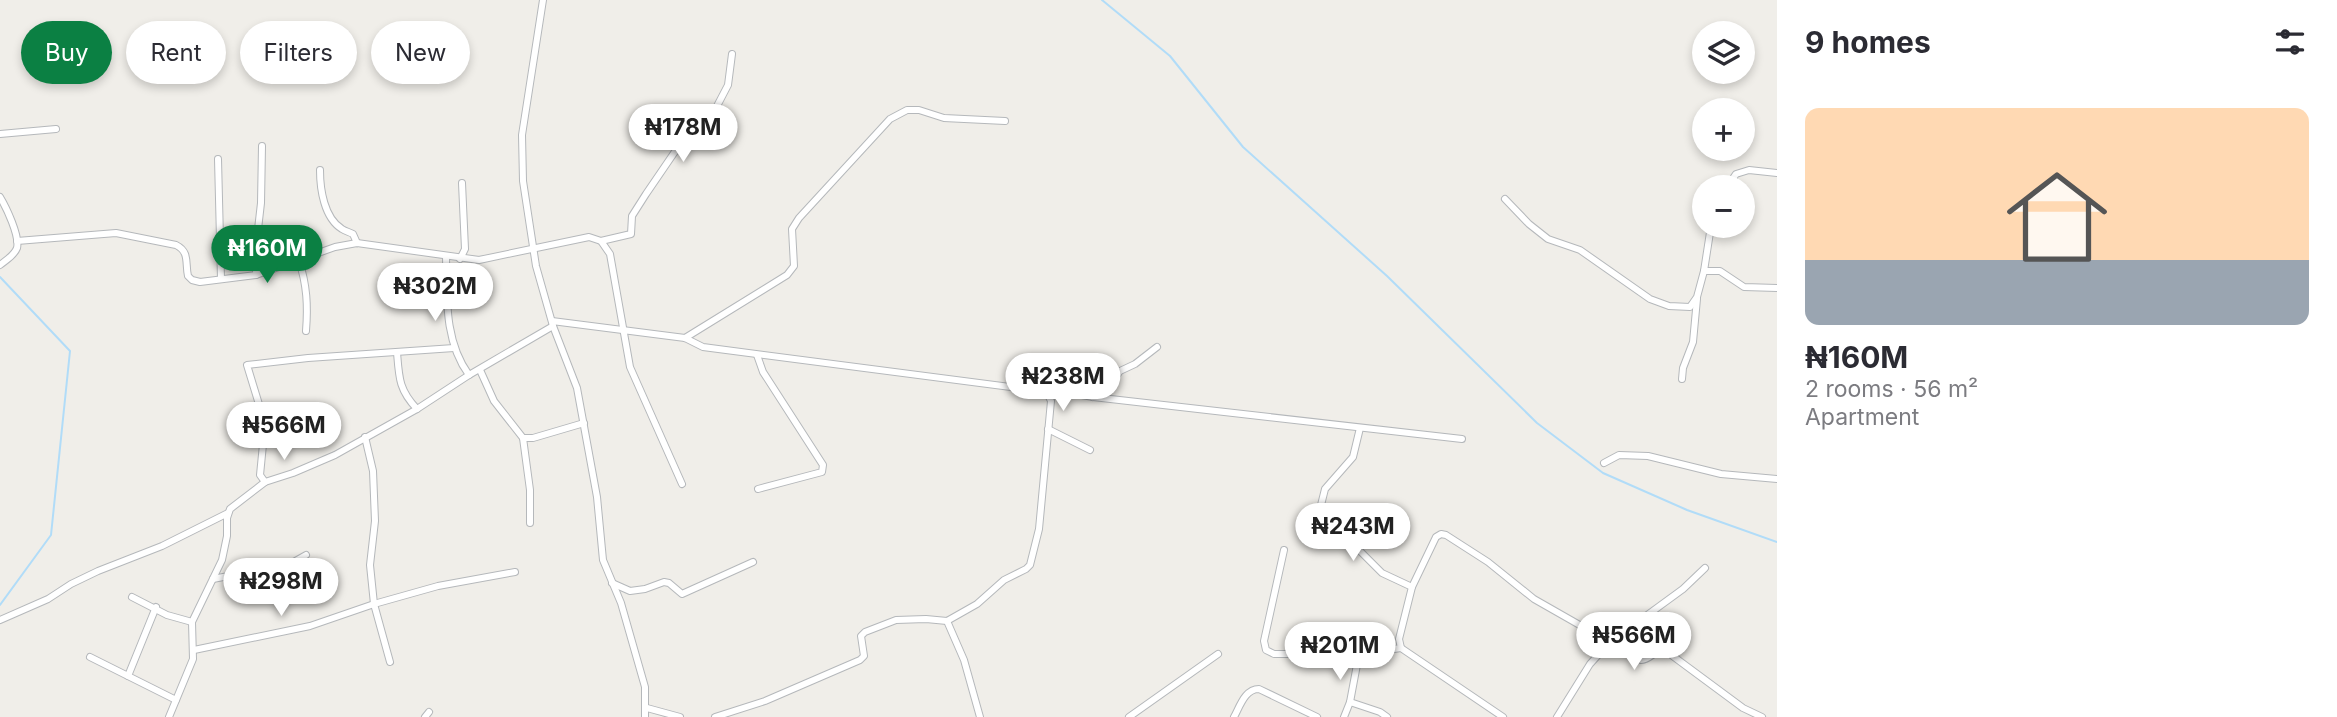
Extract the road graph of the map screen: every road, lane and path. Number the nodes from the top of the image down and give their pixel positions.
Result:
1 (543, 0) edge
2 (732, 54) dead end
3 (1005, 121) dead end
4 (56, 129) dead end
5 (0, 134) edge
6 (262, 146) dead end
7 (218, 159) dead end
8 (320, 170) dead end
9 (1777, 173) edge
10 (1735, 175) edge
11 (461, 183) dead end
12 (0, 197) edge
13 (1505, 199) dead end
14 (1709, 238) edge
15 (17, 241) junction
16 (601, 241) junction
17 (356, 243) junction
18 (533, 248) junction
19 (446, 256) junction
20 (460, 259) junction
21 (299, 261) junction
22 (0, 265) edge
23 (1704, 271) junction
24 (256, 275) junction
25 (221, 279) junction
26 (1777, 288) edge
27 (1698, 297) junction
28 (552, 324) junction
29 (624, 330) junction
30 (306, 331) dead end
31 (685, 338) junction
32 (1157, 347) dead end
33 (454, 348) junction
34 (397, 352) junction
35 (757, 355) junction
36 (480, 370) junction
37 (469, 375) junction
38 (1682, 379) dead end
39 (1047, 393) junction
40 (1093, 397) junction
41 (417, 409) junction
42 (584, 423) junction
43 (1360, 428) junction
44 (1048, 429) junction
45 (365, 437) junction
46 (523, 438) junction
47 (1462, 439) dead end
48 (1090, 450) dead end
49 (1604, 463) dead end
50 (1777, 479) edge
51 (265, 482) junction
52 (682, 484) dead end
53 (758, 489) dead end
54 (228, 513) junction
55 (530, 523) dead end
56 (1284, 550) dead end
57 (306, 555) dead end
58 (753, 562) dead end
59 (1705, 568) dead end
60 (516, 572) dead end
61 (213, 579) junction
62 (612, 583) junction
63 (1412, 587) junction
64 (132, 597) dead end
65 (374, 604) junction
66 (156, 607) junction
67 (0, 621) edge
68 (947, 621) junction
69 (192, 622) junction
70 (1609, 643) junction
71 (1401, 648) junction
72 (194, 650) junction
73 (1218, 654) dead end
74 (1359, 654) junction
75 (90, 656) dead end
76 (390, 662) dead end
77 (128, 676) junction
78 (176, 700) junction
79 (1350, 702) junction
80 (647, 708) junction
81 (1491, 709) junction
82 (169, 717) edge
83 (645, 717) edge
84 (680, 717) edge
85 (715, 717) edge
86 (980, 717) edge
87 (1129, 717) edge
88 (1234, 717) edge
89 (1317, 717) edge
90 (1344, 717) edge
91 (1387, 717) edge
92 (1485, 717) edge
93 (1503, 717) edge
94 (1557, 717) edge
95 (1762, 717) edge

1 - 18 street
2 - 16 street
3 - 31 street
4 - 5 street
6 - 24 street
7 - 25 street
8 - 17 street
9 - 10 street
11 - 20 street
12 - 15 street
13 - 27 street
14 - 23 street
15 - 22 street
15 - 25 street
16 - 18 street
16 - 29 street
17 - 19 street
17 - 21 street
18 - 20 street
18 - 28 street
19 - 20 street
19 - 33 street
21 - 24 street
21 - 30 street
23 - 26 street
23 - 27 street
24 - 25 street
27 - 38 street
28 - 29 street
28 - 36 street
28 - 42 street
29 - 31 street
29 - 52 street
31 - 35 street
32 - 40 street
33 - 34 street
33 - 37 street
34 - 41 street
34 - 51 street
35 - 39 street
35 - 53 street
36 - 37 street
36 - 46 street
37 - 41 street
39 - 40 street
39 - 44 street
40 - 43 street
41 - 45 street
42 - 46 street
42 - 62 street
43 - 47 street
43 - 63 street
44 - 48 street
44 - 68 street
45 - 51 street
45 - 65 street
46 - 55 street
49 - 50 street
51 - 54 street
54 - 61 street
54 - 67 street
56 - 74 street
57 - 61 street
58 - 62 street
59 - 70 street
60 - 65 street
61 - 69 street
62 - 80 street
63 - 70 street
63 - 71 street
64 - 66 street
65 - 72 street
65 - 76 street
66 - 69 street
66 - 77 street
68 - 85 street
68 - 86 street
69 - 72 street
70 - 94 street
70 - 95 street
71 - 74 street
71 - 81 street
72 - 78 street
73 - 87 street
74 - 79 street
75 - 77 street
77 - 78 street
78 - 82 street
79 - 90 street
79 - 91 street
80 - 83 street
80 - 84 street
81 - 92 street
81 - 93 street
88 - 89 street

